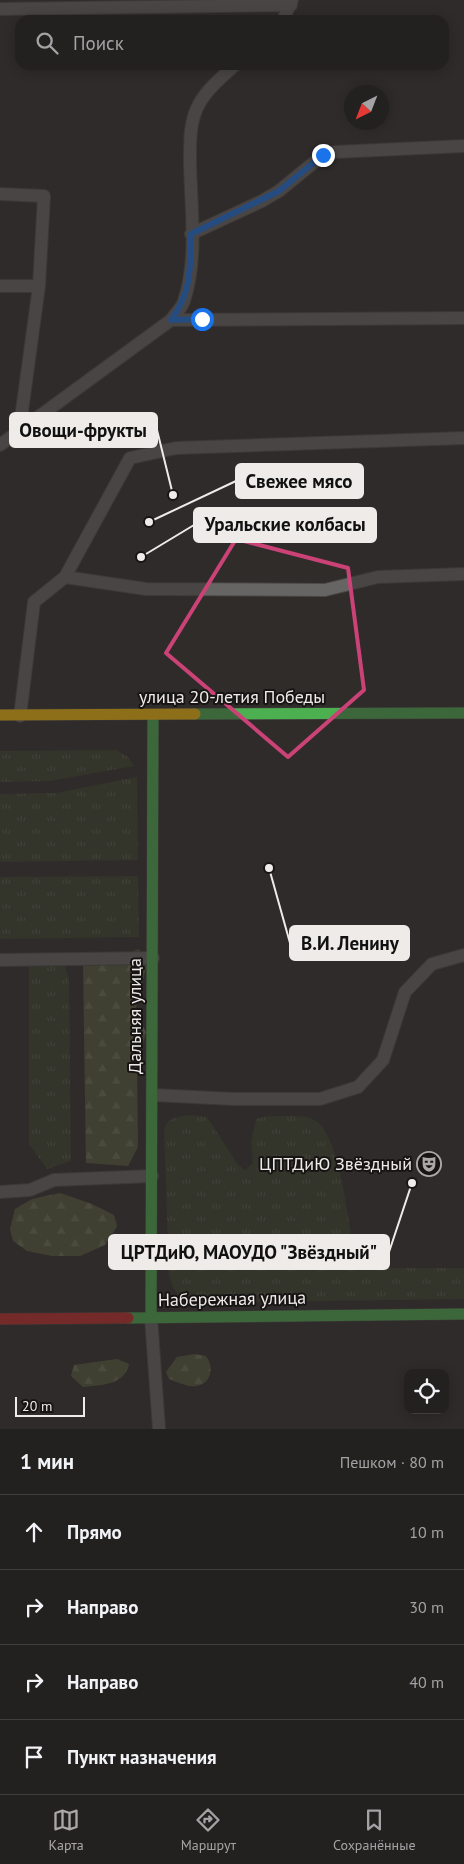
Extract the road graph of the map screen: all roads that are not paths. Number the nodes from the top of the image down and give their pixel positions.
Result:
1 (292, 2) edge
2 (0, 9) edge
3 (286, 15) edge
4 (230, 70) edge
5 (464, 146) edge
6 (0, 194) edge
7 (191, 234) junction
8 (0, 286) edge
9 (39, 286) junction
10 (464, 318) edge
11 (171, 320) junction
12 (19, 433) junction
13 (464, 438) edge
14 (0, 445) edge
15 (464, 574) edge
16 (65, 577) junction
17 (464, 713) edge
18 (0, 715) edge
19 (153, 715) junction
20 (20, 716) junction
21 (464, 956) edge
22 (152, 958) junction
23 (0, 960) edge
24 (153, 1095) junction
25 (152, 1176) junction
26 (0, 1192) edge
27 (464, 1314) edge
28 (151, 1317) junction
29 (0, 1319) edge
30 (159, 1429) edge

1 - 2 lane
1 - 3 lane
4 - 7 lane
5 - 7 lane
6 - 9 lane
7 - 11 lane
8 - 9 lane
9 - 12 lane
10 - 11 lane
11 - 12 lane
12 - 14 lane
13 - 16 lane
15 - 16 lane
16 - 20 lane
17 - 19 street, улица 20-летия Победы
18 - 20 street, улица 20-летия Победы
19 - 20 street, улица 20-летия Победы
19 - 22 street, Дальняя улица
21 - 24 lane
22 - 23 lane
22 - 24 street, Дальняя улица
24 - 25 street, Дальняя улица
25 - 26 lane
25 - 28 street, Дальняя улица
27 - 28 street, Набережная улица
28 - 29 street, Набережная улица
28 - 30 lane

